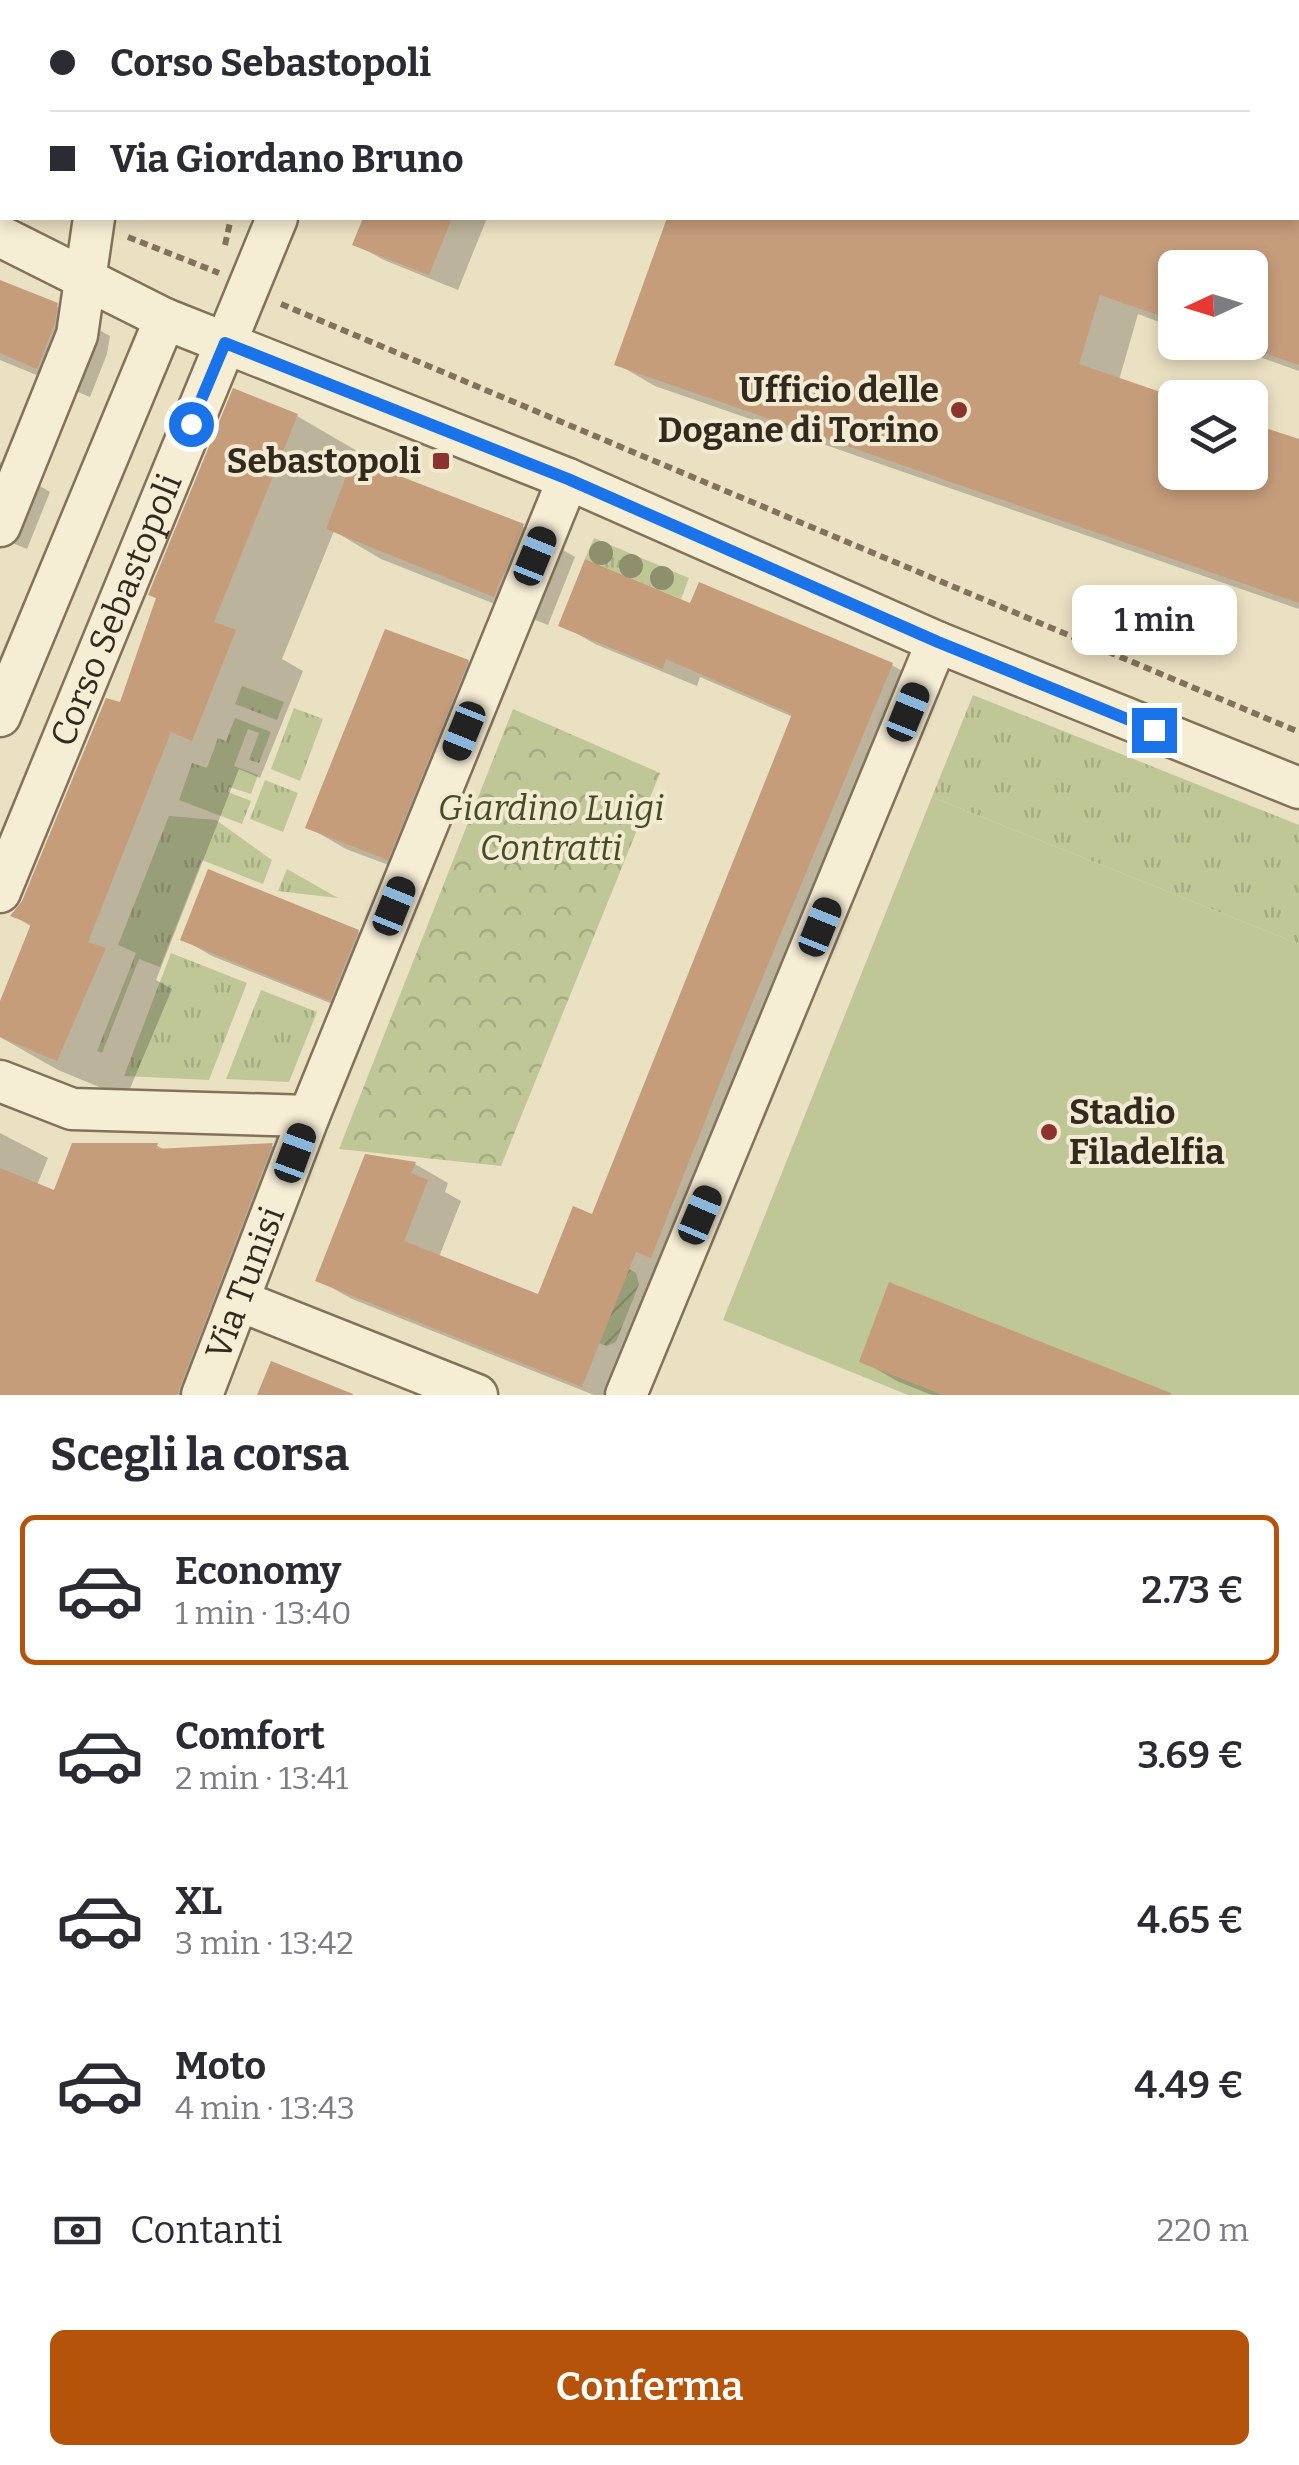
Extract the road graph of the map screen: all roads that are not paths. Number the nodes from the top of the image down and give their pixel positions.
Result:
1 (276, 220) edge
2 (93, 221) edge
3 (0, 236) edge
4 (85, 279) junction
5 (165, 319) junction
6 (225, 343) junction
7 (568, 479) junction
8 (0, 526) edge
9 (938, 642) junction
10 (0, 716) edge
11 (1299, 788) edge
12 (0, 892) edge
13 (0, 1081) edge
14 (309, 1116) junction
15 (240, 1301) junction
16 (202, 1395) edge
17 (477, 1395) edge
18 (626, 1395) edge

1 - 6 street, Corso Sebastopoli
2 - 4 street
3 - 4 street
4 - 5 street
4 - 8 street
5 - 6 street
5 - 10 street, Corso Sebastopoli
6 - 7 street
6 - 12 street, Corso Sebastopoli
7 - 9 street
7 - 14 street, Via Tunisi
9 - 11 street
9 - 18 street
13 - 14 street
14 - 15 street, Via Tunisi
15 - 16 street, Via Tunisi
15 - 17 street

